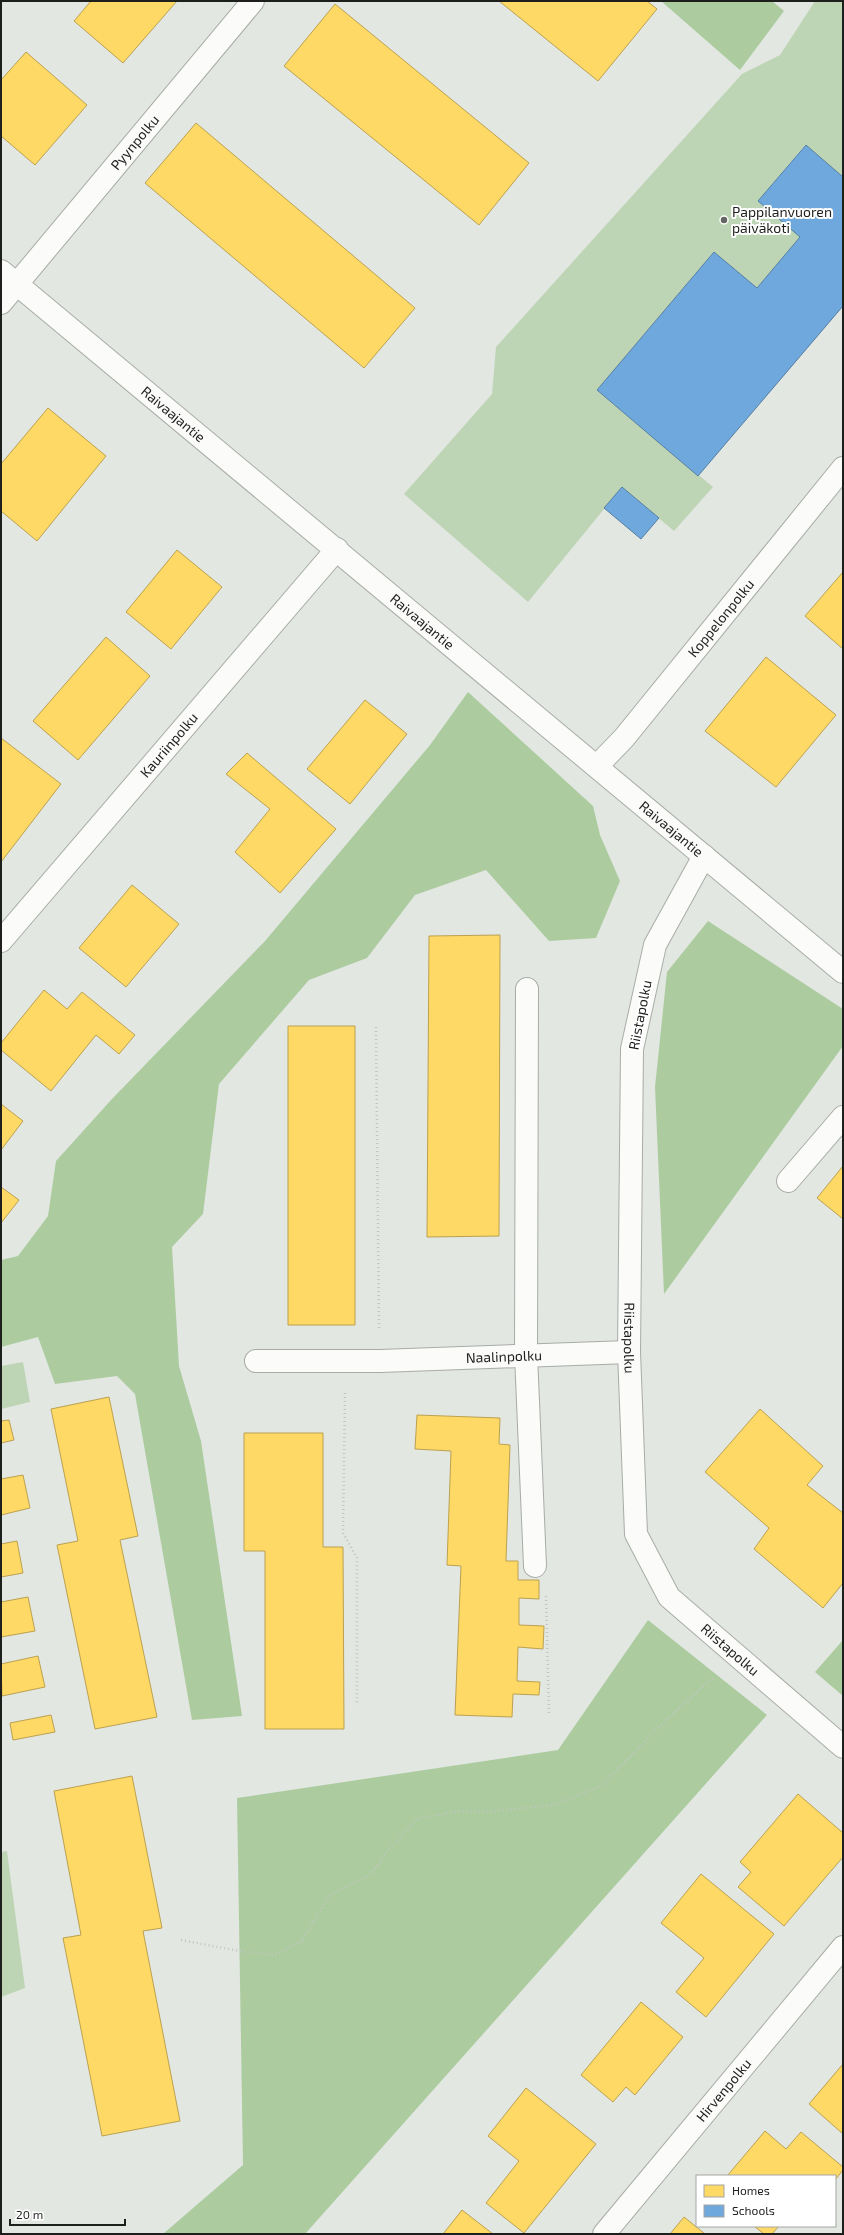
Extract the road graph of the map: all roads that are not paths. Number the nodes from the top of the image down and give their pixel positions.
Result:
1 (253, 1) edge
2 (9, 277) edge
3 (1, 303) edge
4 (843, 468) edge
5 (337, 549) junction
6 (597, 766) junction
7 (704, 856) junction
8 (1, 942) edge
9 (843, 972) edge
10 (527, 989) dead end
11 (843, 1117) edge
12 (788, 1181) dead end
13 (629, 1352) junction
14 (526, 1355) junction
15 (256, 1361) dead end
16 (535, 1566) road end
17 (843, 1747) edge
18 (843, 1947) edge
19 (604, 2234) edge

1 - 2 street, Pyynpolku
2 - 3 street, Pyynpolku
2 - 5 street, Raivaajantie
4 - 6 street, Koppelonpolku
5 - 6 street, Raivaajantie
5 - 8 street, Kauriinpolku
6 - 7 street, Raivaajantie
7 - 9 street, Raivaajantie
7 - 13 street, Riistapolku
10 - 14 street
11 - 12 street
13 - 14 street, Naalinpolku
13 - 17 street, Riistapolku
14 - 15 street, Naalinpolku
14 - 16 street
18 - 19 street, Hirvenpolku

